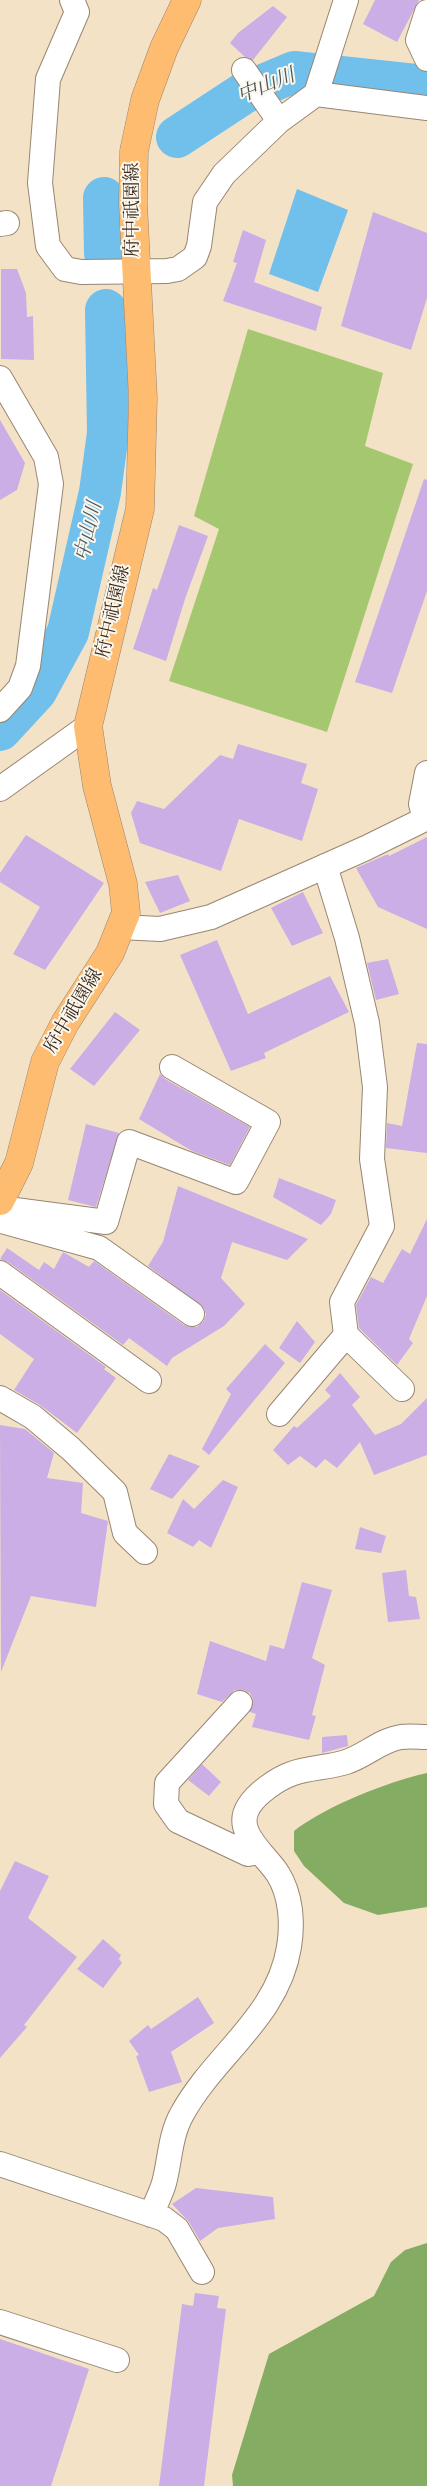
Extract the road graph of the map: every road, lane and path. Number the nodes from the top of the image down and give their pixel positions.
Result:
1 (72, 0) edge
2 (187, 0) edge
3 (346, 0) edge
4 (427, 12) edge
5 (427, 59) edge
6 (251, 80) dead end
7 (317, 91) junction
8 (427, 108) edge
9 (280, 122) junction
10 (135, 272) junction
11 (0, 378) edge
12 (0, 710) edge
13 (88, 726) junction
14 (427, 773) edge
15 (0, 789) edge
16 (426, 818) edge
17 (325, 866) junction
18 (120, 927) junction
19 (172, 1067) dead end
20 (0, 1201) edge
21 (0, 1208) edge
22 (0, 1220) edge
23 (0, 1273) edge
24 (192, 1314) dead end
25 (346, 1335) junction
26 (149, 1381) dead end
27 (402, 1389) dead end
28 (0, 1398) edge
29 (279, 1414) dead end
30 (145, 1552) dead end
31 (240, 1703) dead end
32 (427, 1737) edge
33 (259, 1852) junction
34 (0, 2164) edge
35 (151, 2215) junction
36 (202, 2272) dead end
37 (0, 2322) edge
38 (117, 2360) dead end

1 - 10 street
2 - 10 main road, 府中祇園線
3 - 7 street
4 - 5 street
6 - 9 street
7 - 8 street
7 - 9 street
9 - 10 street
10 - 13 main road, 府中祇園線
11 - 12 street
13 - 15 street
13 - 18 main road, 府中祇園線
14 - 16 street
16 - 17 street
17 - 18 street
17 - 25 street
18 - 20 main road, 府中祇園線
19 - 21 street
22 - 24 street
23 - 26 street
25 - 27 street
25 - 29 street
28 - 30 street
31 - 33 street
32 - 33 street
33 - 35 street
34 - 35 street
35 - 36 street
37 - 38 street

